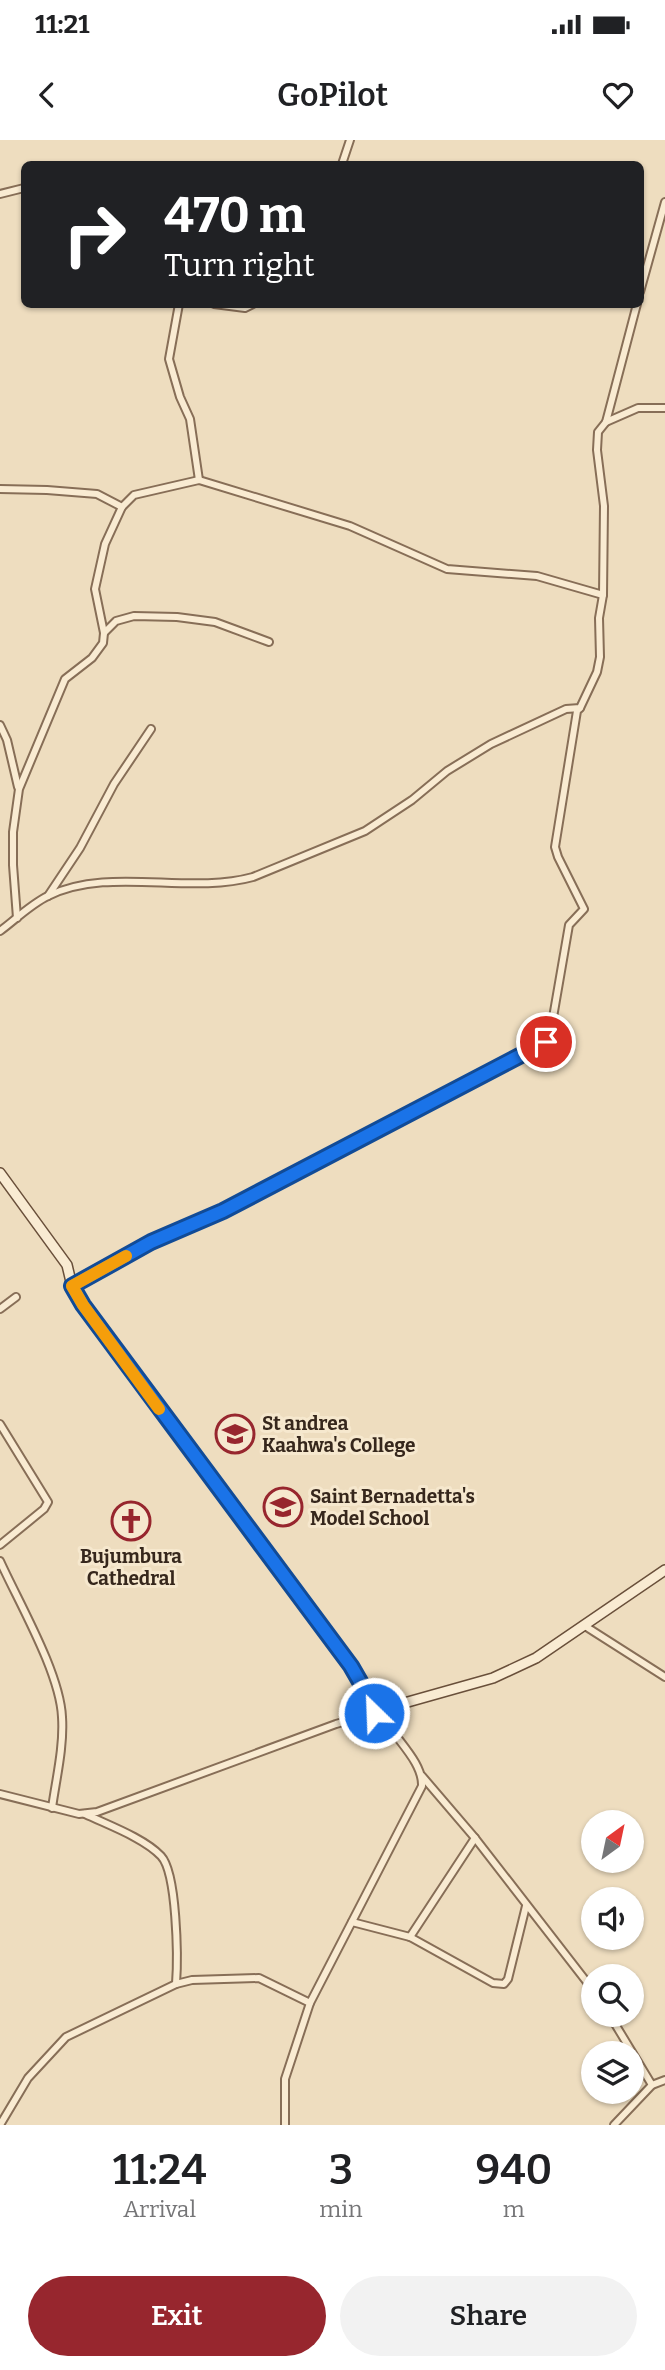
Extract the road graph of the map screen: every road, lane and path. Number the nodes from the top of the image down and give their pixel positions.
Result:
1 (350, 140) edge
2 (343, 161) edge
3 (21, 189) edge
4 (0, 194) edge
5 (665, 202) edge
6 (644, 278) edge
7 (178, 308) edge
8 (636, 308) edge
9 (665, 408) edge
10 (606, 422) junction
11 (199, 480) junction
12 (0, 489) edge
13 (122, 507) junction
14 (603, 595) junction
15 (104, 633) junction
16 (269, 642) dead end
17 (580, 708) junction
18 (0, 725) edge
19 (151, 729) dead end
20 (19, 789) junction
21 (48, 896) junction
22 (17, 918) junction
23 (0, 932) edge
24 (0, 1174) edge
25 (72, 1286) junction
26 (16, 1297) dead end
27 (0, 1309) edge
28 (0, 1424) edge
29 (0, 1545) edge
30 (0, 1562) edge
31 (665, 1570) edge
32 (585, 1626) junction
33 (665, 1677) edge
34 (390, 1707) junction
35 (374, 1710) junction
36 (384, 1718) junction
37 (422, 1776) junction
38 (0, 1794) edge
39 (52, 1808) junction
40 (85, 1814) junction
41 (475, 1838) junction
42 (526, 1906) junction
43 (352, 1922) junction
44 (411, 1937) junction
45 (581, 1975) edge
46 (176, 1984) junction
47 (310, 2003) junction
48 (617, 2027) edge
49 (665, 2080) edge
50 (652, 2085) junction
51 (0, 2125) edge
52 (285, 2125) edge
53 (614, 2125) edge

1 - 2 street
3 - 4 street
5 - 6 street
7 - 11 street
8 - 10 street
9 - 10 street
10 - 14 street
11 - 13 street
11 - 14 street
12 - 13 street
13 - 15 street
14 - 17 street
15 - 16 street
15 - 20 street
17 - 21 street
17 - 25 street
18 - 20 street
19 - 21 street
20 - 22 street
21 - 22 street
22 - 23 street
24 - 25 street
25 - 35 street
26 - 27 street
28 - 29 street
30 - 39 street
31 - 32 street
32 - 33 street
32 - 34 street
34 - 35 street
34 - 36 street
35 - 36 street
35 - 40 street
36 - 37 street
37 - 41 street
37 - 43 street
38 - 39 street
39 - 40 street
40 - 46 street
41 - 42 street
41 - 44 street
42 - 44 street
42 - 45 street
43 - 44 street
43 - 47 street
46 - 47 street
46 - 51 street
47 - 52 street
48 - 50 street
49 - 50 street
50 - 53 street

